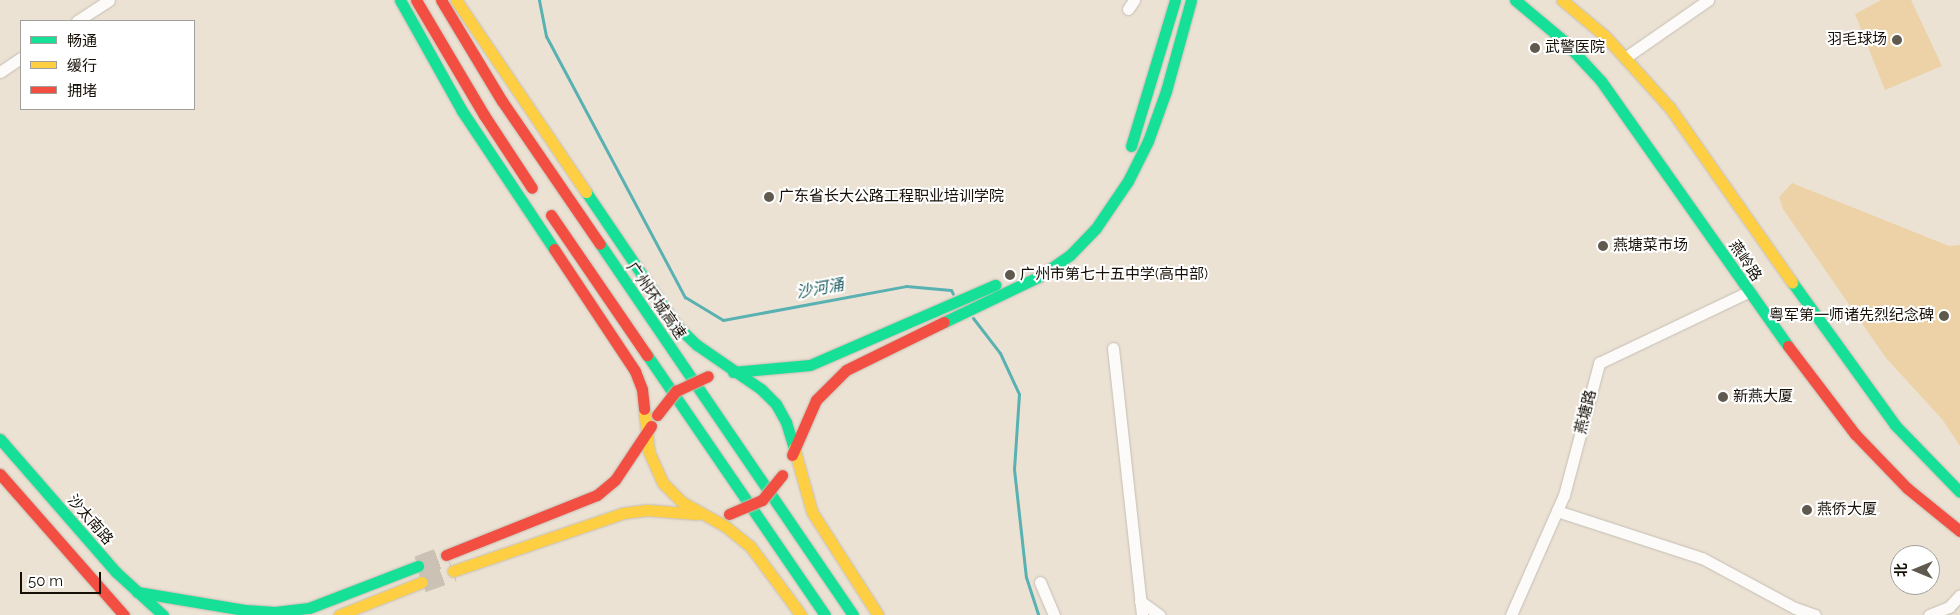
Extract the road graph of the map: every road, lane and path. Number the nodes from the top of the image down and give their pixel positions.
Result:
1 (109, 0) edge
2 (400, 0) edge
3 (416, 0) edge
4 (441, 0) edge
5 (456, 0) edge
6 (1175, 0) edge
7 (1192, 0) edge
8 (1515, 0) edge
9 (1562, 0) edge
10 (1708, 0) edge
11 (1572, 5) edge
12 (78, 20) edge
13 (1626, 57) junction
14 (20, 59) edge
15 (0, 72) edge
16 (1748, 292) junction
17 (1113, 348) dead end
18 (704, 349) junction
19 (792, 369) junction
20 (738, 372) junction
21 (708, 376) junction
22 (761, 389) junction
23 (816, 400) junction
24 (643, 409) junction
25 (657, 415) junction
26 (647, 433) junction
27 (788, 434) junction
28 (0, 439) edge
29 (794, 452) junction
30 (628, 460) junction
31 (654, 466) junction
32 (1939, 468) junction
33 (0, 474) edge
34 (782, 475) junction
35 (1960, 481) edge
36 (1960, 492) edge
37 (806, 495) junction
38 (682, 502) junction
39 (647, 510) junction
40 (1558, 511) junction
41 (698, 514) junction
42 (723, 514) junction
43 (725, 526) junction
44 (1960, 531) edge
45 (446, 555) tunnel mouth
46 (418, 566) tunnel mouth
47 (453, 571) tunnel mouth
48 (422, 582) tunnel mouth
49 (1040, 582) dead end
50 (138, 592) junction
51 (1960, 594) edge
52 (1140, 601) junction
53 (304, 612) edge
54 (124, 615) edge
55 (163, 615) edge
56 (339, 615) edge
57 (801, 615) edge
58 (825, 615) edge
59 (853, 615) edge
60 (878, 615) edge
61 (1054, 615) edge
62 (1142, 615) edge
63 (1159, 615) edge
64 (1511, 615) edge
65 (1815, 615) edge
66 (1929, 615) edge

1 - 12 street
2 - 24 main road
3 - 58 main road
4 - 59 main road, 广州环城高速
5 - 18 main road
6 - 19 main road
7 - 23 main road
8 - 16 main road, 燕岭路
9 - 11 main road, 燕岭路
10 - 13 street
11 - 13 main road, 燕岭路
13 - 32 main road, 燕岭路
14 - 15 street
16 - 40 street, 燕塘路
16 - 44 main road, 燕岭路
17 - 52 street
18 - 19 main road
18 - 20 main road
19 - 20 main road
20 - 21 main road
20 - 22 main road
21 - 22 main road
21 - 25 main road, bridge
22 - 27 main road
23 - 29 main road
23 - 37 main road
24 - 26 main road
24 - 30 main road
25 - 26 main road
25 - 31 main road
26 - 30 main road
26 - 31 main road
27 - 29 main road
27 - 34 main road
28 - 50 main road, 沙太南路
29 - 34 main road
29 - 37 main road
30 - 45 main road
31 - 38 main road
32 - 35 main road, 燕岭路
32 - 36 main road
33 - 54 main road
34 - 42 main road, bridge
37 - 60 main road
38 - 41 main road
38 - 42 main road
39 - 41 main road
39 - 43 main road
39 - 47 main road
40 - 64 street, 燕塘路
40 - 65 street
41 - 42 main road
41 - 43 main road
43 - 57 main road
46 - 53 main road
48 - 56 main road
49 - 61 street
50 - 53 main road
50 - 55 main road, 沙太南路
51 - 66 street
52 - 62 street
52 - 63 street

